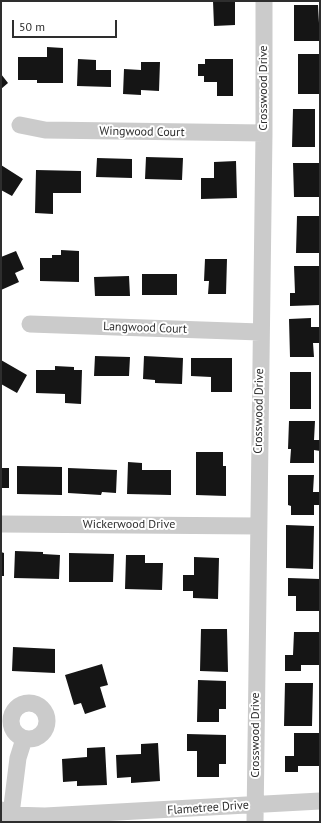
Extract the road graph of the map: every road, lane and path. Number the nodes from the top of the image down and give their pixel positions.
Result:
1 (264, 1) edge
2 (20, 125) dead end
3 (264, 133) junction
4 (30, 324) dead end
5 (260, 332) junction
6 (1, 524) edge
7 (258, 526) junction
8 (24, 739) dead end
9 (320, 801) edge
10 (256, 805) junction
11 (7, 816) edge
12 (255, 822) edge

1 - 3 street, Crosswood Drive
2 - 3 street, Wingwood Court
3 - 5 street, Crosswood Drive
4 - 5 street, Langwood Court
5 - 7 street, Crosswood Drive
6 - 7 street, Wickerwood Drive
7 - 10 street, Crosswood Drive
8 - 11 street
9 - 10 street, Flametree Drive
10 - 11 street, Flametree Drive
10 - 12 street, Crosswood Drive

